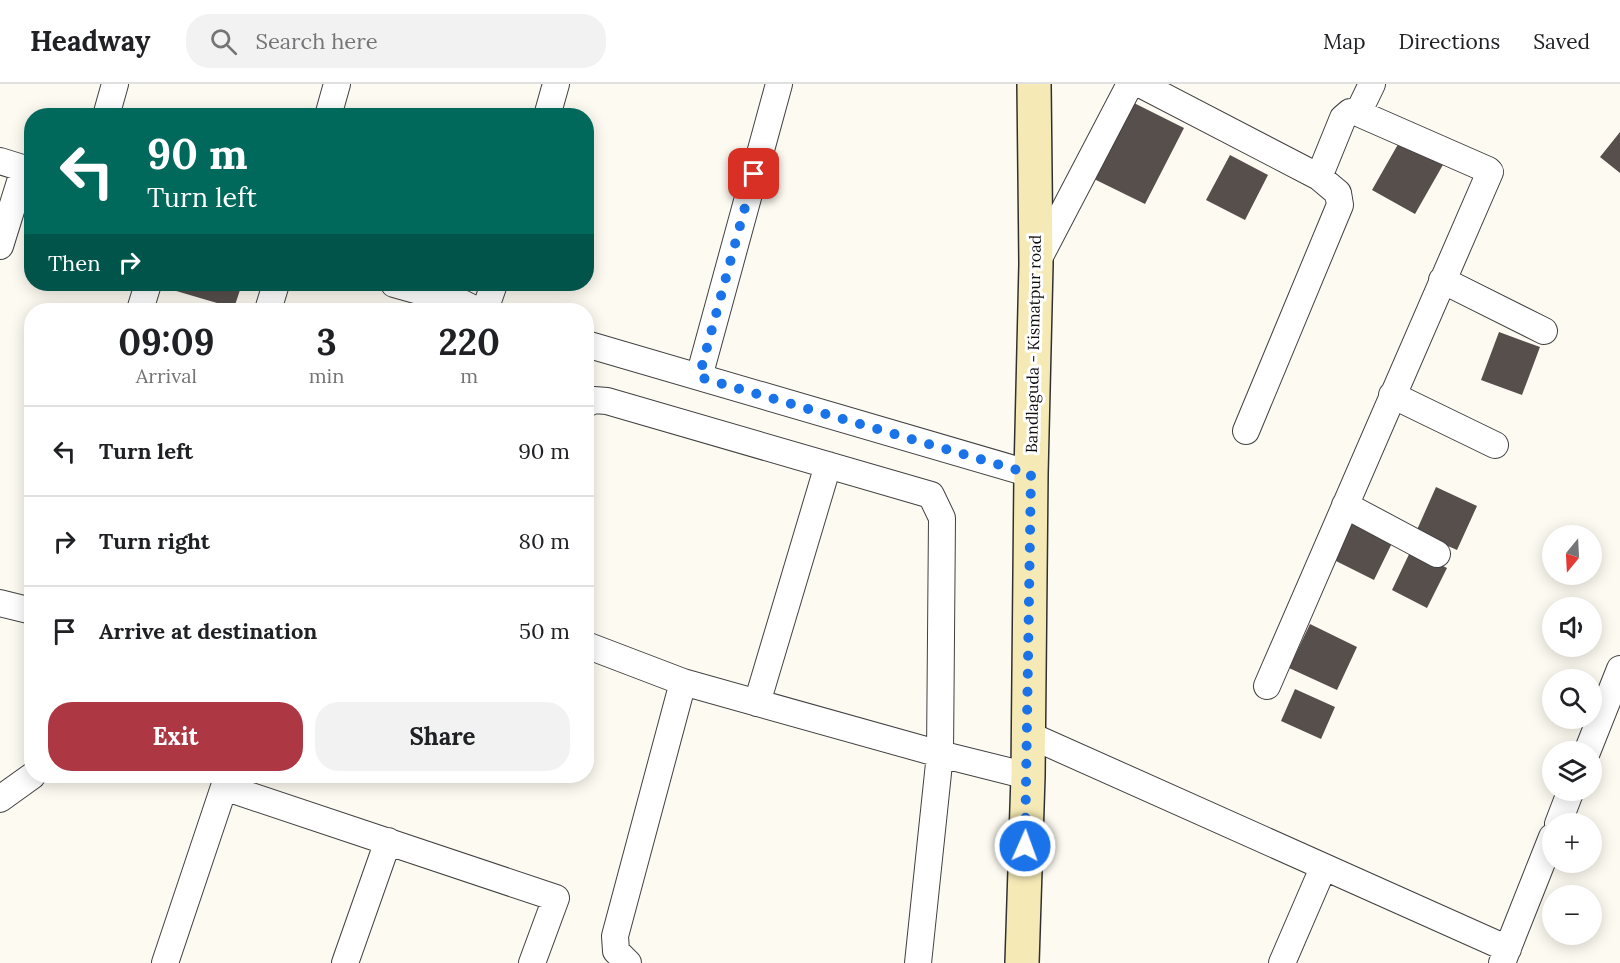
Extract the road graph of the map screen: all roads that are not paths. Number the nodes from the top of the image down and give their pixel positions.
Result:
1 (115, 84) edge
2 (337, 84) edge
3 (556, 84) edge
4 (779, 84) edge
5 (1034, 84) edge
6 (1130, 84) edge
7 (1140, 84) edge
8 (1372, 84) edge
9 (108, 108) edge
10 (330, 108) edge
11 (549, 108) edge
12 (1358, 112) junction
13 (18, 167) edge
14 (1319, 177) junction
15 (0, 246) edge
16 (1036, 264) junction
17 (1442, 280) junction
18 (419, 291) edge
19 (462, 303) edge
20 (1544, 331) dead end
21 (594, 346) edge
22 (699, 377) junction
23 (1392, 395) junction
24 (594, 400) edge
25 (1246, 431) dead end
26 (1495, 445) dead end
27 (828, 465) junction
28 (1031, 474) junction
29 (1345, 505) junction
30 (1437, 554) dead end
31 (0, 603) edge
32 (24, 609) edge
33 (594, 648) edge
34 (1620, 669) edge
35 (683, 682) junction
36 (1267, 686) dead end
37 (757, 703) junction
38 (1027, 734) junction
39 (1591, 741) edge
40 (940, 754) junction
41 (1028, 776) junction
42 (24, 782) edge
43 (0, 799) edge
44 (388, 841) junction
45 (1542, 862) edge
46 (1323, 868) junction
47 (1505, 956) edge
48 (165, 963) edge
49 (345, 963) edge
50 (532, 963) edge
51 (628, 963) edge
52 (918, 963) edge
53 (1022, 963) edge
54 (1282, 963) edge

1 - 9 street
2 - 10 street
3 - 11 street
4 - 22 street
5 - 16 street, Bandlaguda - Kismatpur road
6 - 16 street
7 - 14 street
8 - 12 street
12 - 14 street
12 - 17 street
13 - 15 street
14 - 25 street
16 - 28 street, Bandlaguda - Kismatpur road
17 - 20 street
17 - 23 street
18 - 19 street
21 - 22 street
22 - 28 street
23 - 26 street
23 - 29 street
24 - 27 street
27 - 37 street
27 - 40 street
28 - 38 street, Bandlaguda - Kismatpur road
29 - 30 street
29 - 36 street
31 - 32 street
33 - 35 street
34 - 39 street
35 - 37 street
35 - 51 street
37 - 40 street
38 - 41 street, Bandlaguda - Kismatpur road
38 - 46 street
40 - 41 street
40 - 52 street
41 - 53 street, Bandlaguda - Kismatpur road
42 - 43 street
44 - 48 street
44 - 49 street
44 - 50 street
45 - 47 street
46 - 47 street
46 - 54 street

